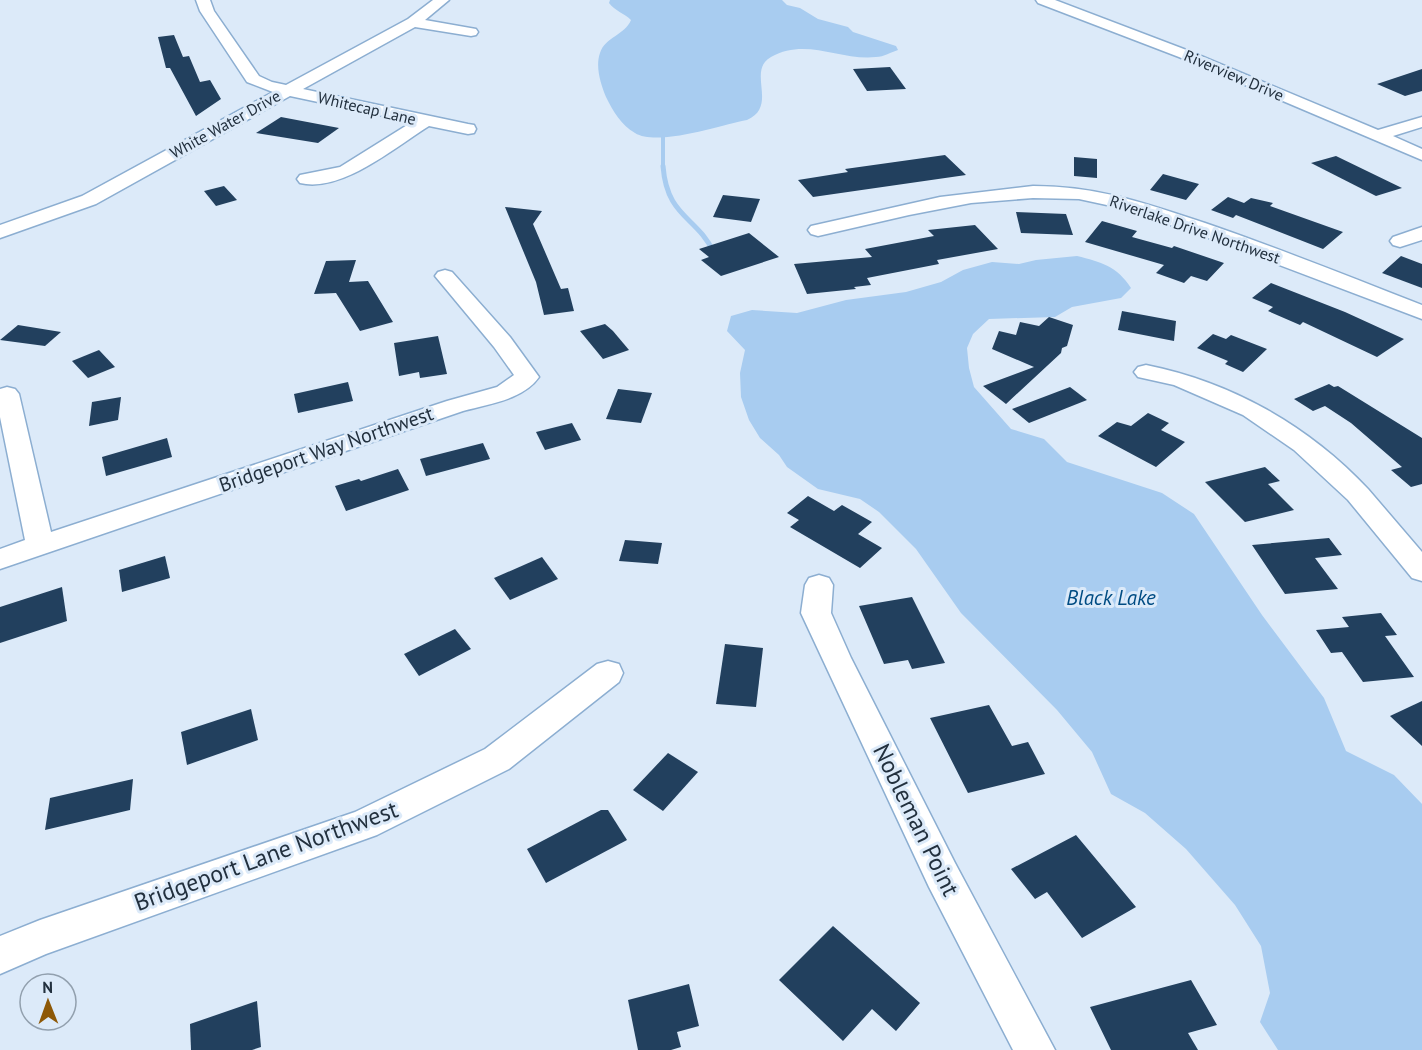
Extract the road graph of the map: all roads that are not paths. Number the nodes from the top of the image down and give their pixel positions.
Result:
1 (203, 0) edge
2 (442, 0) edge
3 (1043, 0) edge
4 (413, 22) junction
5 (471, 32) dead end
6 (288, 90) junction
7 (425, 120) junction
8 (1422, 122) edge
9 (468, 129) dead end
10 (1377, 136) junction
11 (1422, 155) edge
12 (306, 179) dead end
13 (818, 230) dead end
14 (0, 232) edge
15 (1422, 233) edge
16 (1400, 241) dead end
17 (445, 276) dead end
18 (1422, 313) edge
19 (1146, 372) dead end
20 (7, 394) dead end
21 (40, 545) junction
22 (0, 559) edge
23 (1422, 571) edge
24 (819, 585) dead end
25 (609, 673) dead end
26 (0, 955) edge
27 (1035, 1050) edge

1 - 6 street, Whitecap Lane
2 - 4 street, White Water Drive
3 - 10 street, Riverview Drive
4 - 5 street
4 - 6 street, White Water Drive
6 - 7 street, Whitecap Lane
6 - 14 street, White Water Drive
7 - 9 street, Whitecap Lane
7 - 12 street
8 - 10 street
10 - 11 street, Riverview Drive
13 - 18 street, Riverlake Drive Northwest
15 - 16 street
17 - 21 street, Bridgeport Way Northwest
19 - 23 street
20 - 21 street
21 - 22 street, Bridgeport Way Northwest
24 - 27 street, Nobleman Point
25 - 26 street, Bridgeport Lane Northwest

